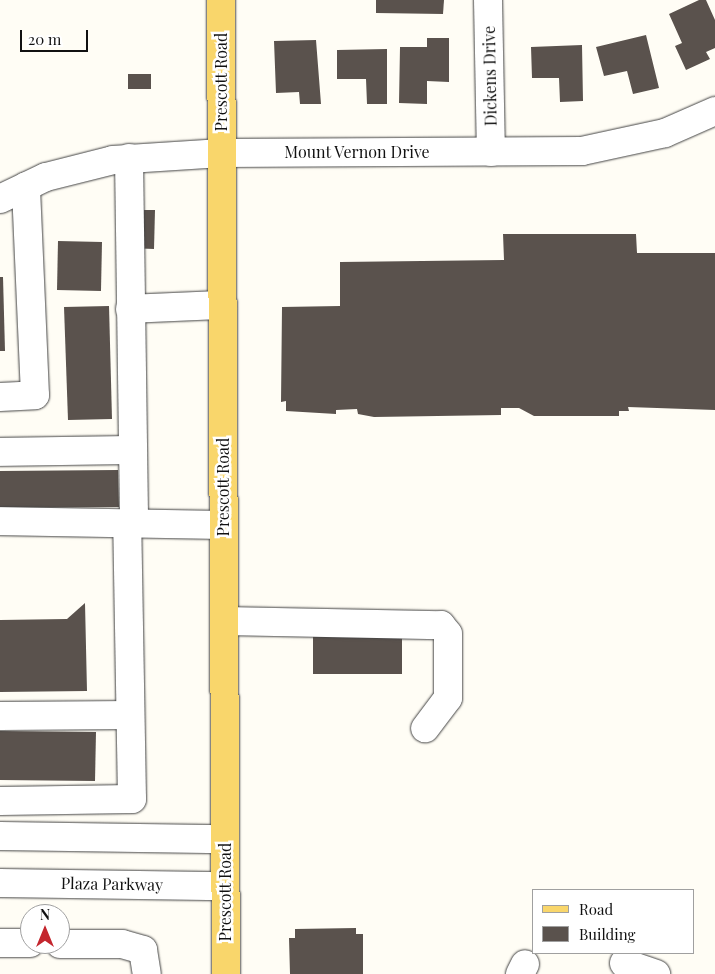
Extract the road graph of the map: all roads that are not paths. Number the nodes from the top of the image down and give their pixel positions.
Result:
1 (221, 0) edge
2 (488, 0) edge
3 (715, 111) edge
4 (491, 152) junction
5 (222, 153) junction
6 (129, 158) junction
7 (26, 186) junction
8 (0, 199) edge
9 (222, 305) junction
10 (130, 309) junction
11 (0, 397) edge
12 (132, 450) junction
13 (0, 452) edge
14 (0, 522) edge
15 (130, 524) junction
16 (223, 525) junction
17 (224, 621) junction
18 (130, 715) junction
19 (0, 716) edge
20 (425, 728) dead end
21 (0, 801) edge
22 (0, 836) edge
23 (225, 838) junction
24 (0, 883) edge
25 (225, 886) junction
26 (0, 943) edge
27 (20, 943) edge
28 (70, 944) edge
29 (624, 963) dead end
30 (147, 974) edge
31 (226, 974) edge
32 (656, 974) edge

1 - 5 main road, Prescott Road
2 - 4 street, Dickens Drive
3 - 4 street, Mount Vernon Drive
4 - 5 street, Mount Vernon Drive
5 - 6 street, Mount Vernon Drive
5 - 9 main road, Prescott Road
6 - 7 street, Mount Vernon Drive
6 - 10 street
7 - 8 street, Mount Vernon Drive
7 - 11 street
9 - 10 street
9 - 16 main road, Prescott Road
10 - 12 street
12 - 13 street
12 - 15 street
14 - 15 street
15 - 16 street
15 - 18 street
16 - 17 main road, Prescott Road
17 - 20 street
17 - 23 main road, Prescott Road
18 - 19 street
18 - 21 street
22 - 23 street
23 - 25 main road, Prescott Road
24 - 25 street, Plaza Parkway
25 - 31 main road, Prescott Road
26 - 27 street
28 - 30 street
29 - 32 street

